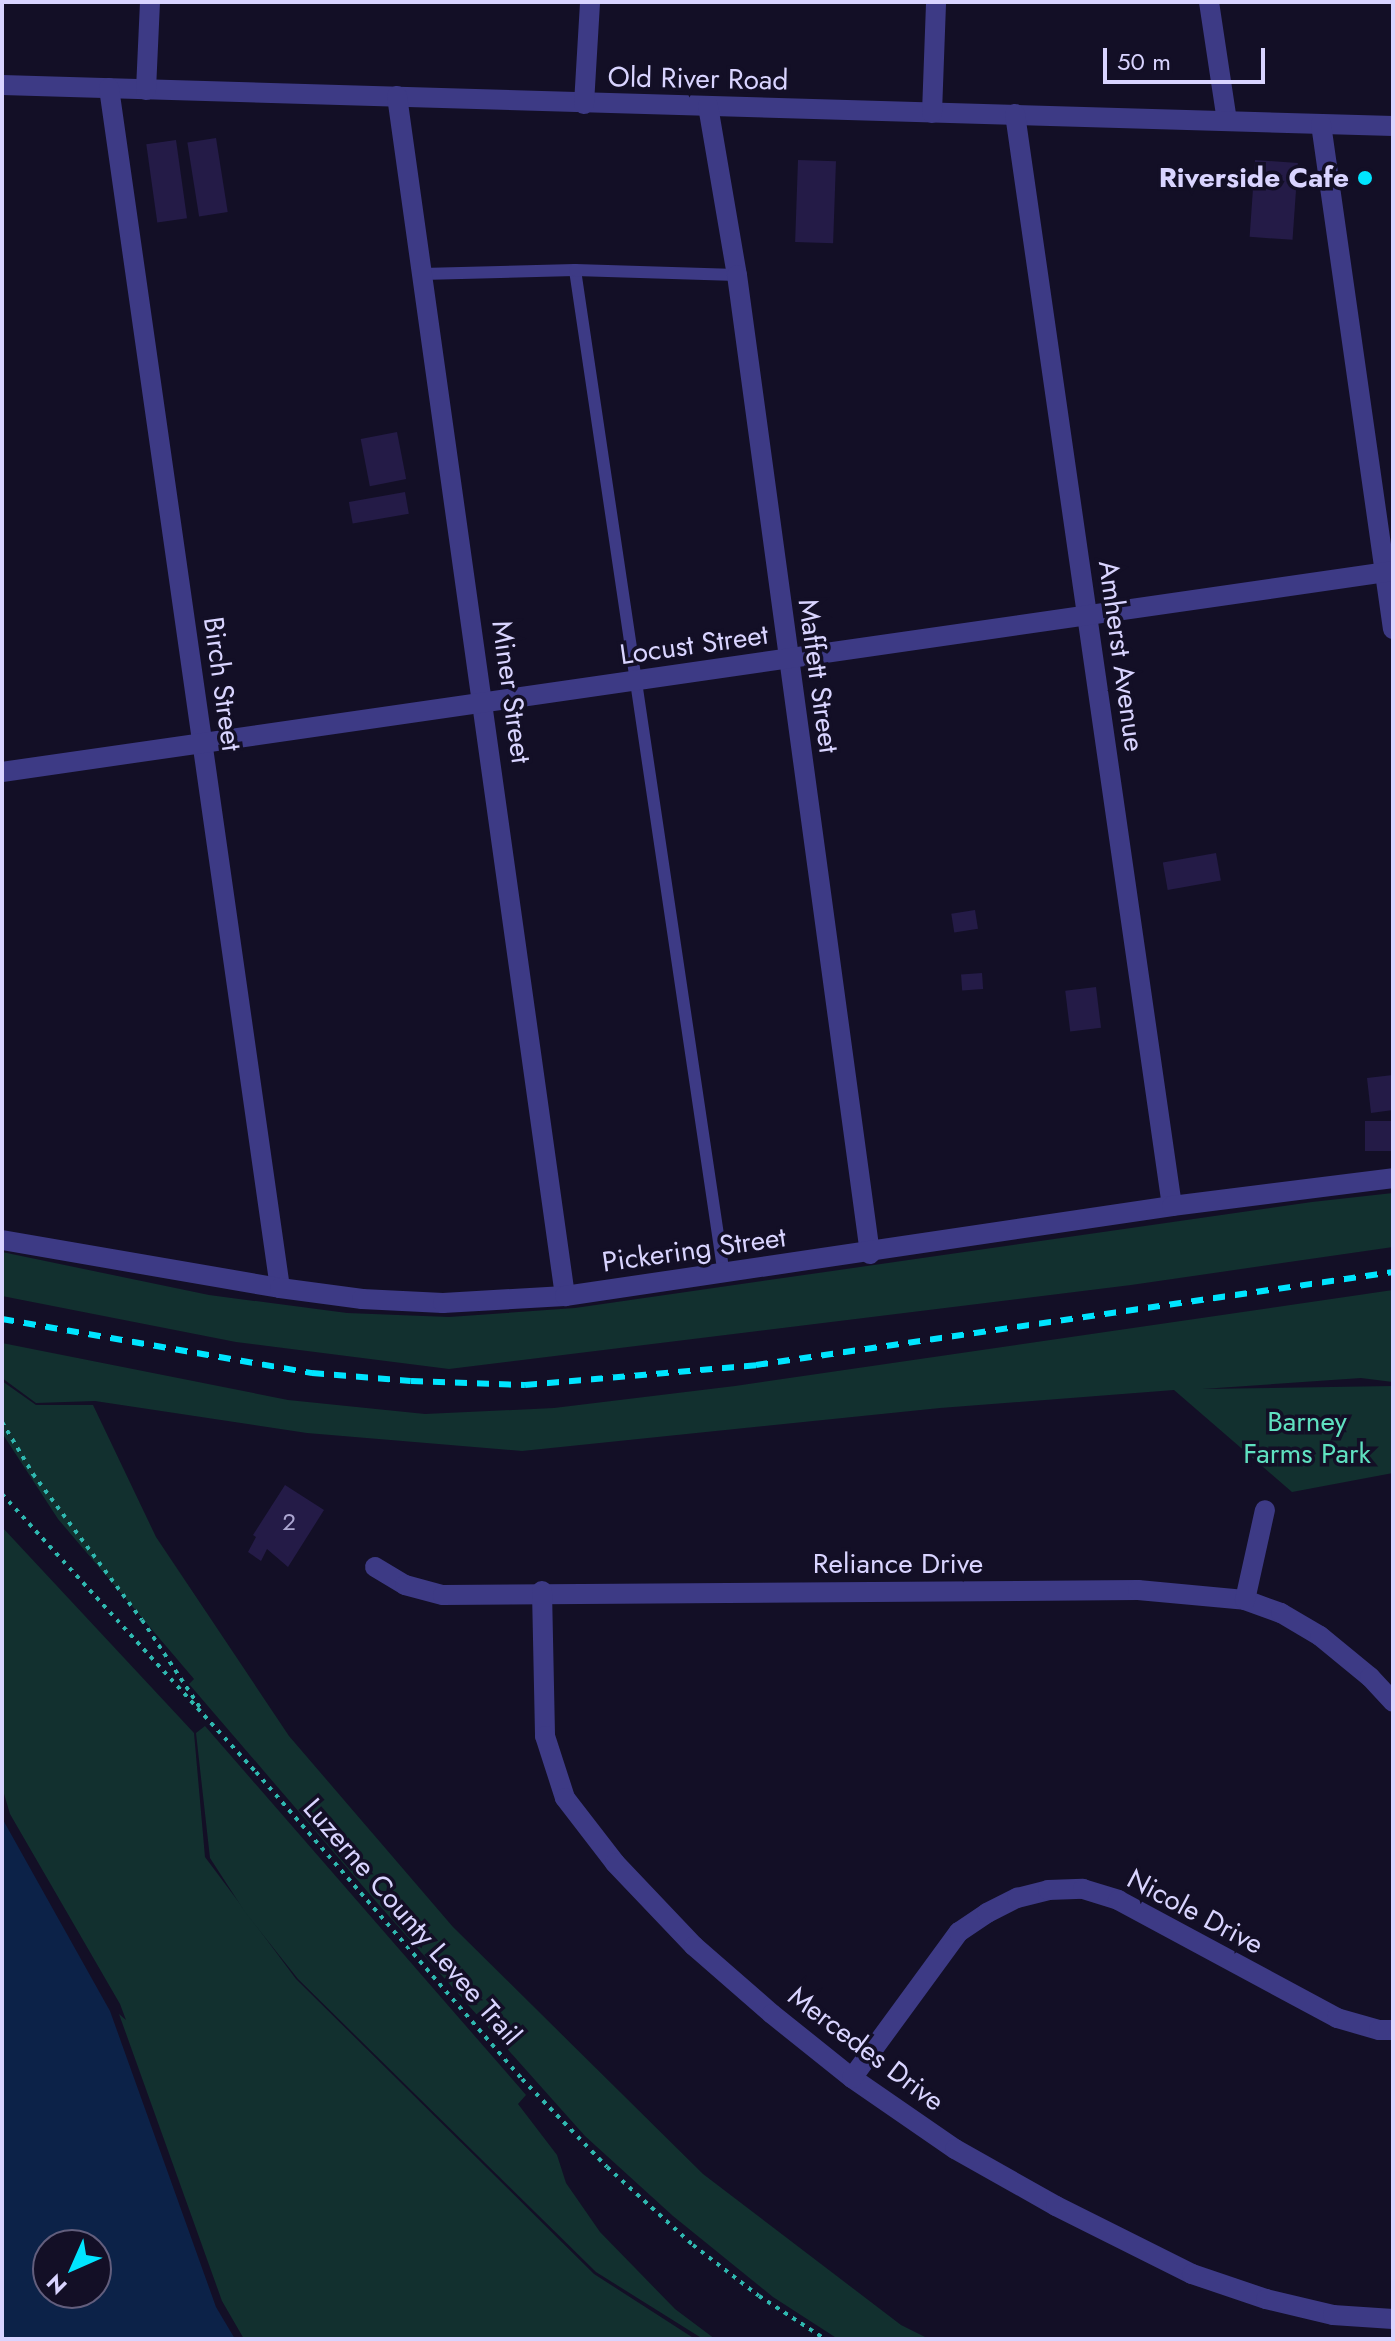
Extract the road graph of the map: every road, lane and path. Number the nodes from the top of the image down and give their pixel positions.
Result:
1 (150, 2) edge
2 (590, 2) edge
3 (936, 2) edge
4 (1209, 2) edge
5 (2, 85) edge
6 (109, 88) junction
7 (146, 90) junction
8 (397, 96) junction
9 (584, 104) junction
10 (708, 106) junction
11 (932, 113) junction
12 (1015, 114) junction
13 (1227, 121) junction
14 (1321, 124) junction
15 (1393, 126) edge
16 (575, 270) junction
17 (422, 274) junction
18 (737, 275) junction
19 (1389, 572) edge
20 (1087, 618) junction
21 (1393, 629) edge
22 (787, 660) junction
23 (636, 682) junction
24 (485, 704) junction
25 (202, 744) junction
26 (2, 772) edge
27 (1393, 1178) edge
28 (1172, 1206) junction
29 (2, 1240) edge
30 (870, 1254) junction
31 (724, 1275) junction
32 (280, 1288) junction
33 (565, 1296) junction
34 (2, 1422) edge
35 (2, 1494) edge
36 (1265, 1510) dead end
37 (375, 1567) dead end
38 (542, 1591) junction
39 (1245, 1600) junction
40 (1393, 1702) edge
41 (206, 1718) junction
42 (1393, 2030) edge
43 (852, 2078) junction
44 (1393, 2319) edge
45 (825, 2339) edge

1 - 7 street
2 - 9 street
3 - 11 street
4 - 13 street
5 - 6 street, Old River Road
6 - 7 street, Old River Road
6 - 25 street, Birch Street
7 - 8 street, Old River Road
8 - 9 street, Old River Road
8 - 17 street, Miner Street
9 - 10 street, Old River Road
10 - 11 street, Old River Road
10 - 18 street, Maffett Street
11 - 12 street, Old River Road
12 - 13 street, Old River Road
12 - 20 street, Amherst Avenue
13 - 14 street, Old River Road
14 - 15 street, Old River Road
14 - 19 street
16 - 17 lane
16 - 18 lane
16 - 23 lane
17 - 24 street, Miner Street
18 - 22 street, Maffett Street
19 - 20 street, Locust Street
19 - 21 street
20 - 22 street, Locust Street
20 - 28 street, Amherst Avenue
22 - 23 street, Locust Street
22 - 30 street, Maffett Street
23 - 24 street, Locust Street
23 - 31 lane
24 - 25 street, Locust Street
24 - 33 street, Miner Street
25 - 26 street, Locust Street
25 - 32 street, Birch Street
27 - 28 street, Pickering Street
28 - 30 street, Pickering Street
29 - 32 street, Pickering Street
30 - 31 street, Pickering Street
31 - 33 street, Pickering Street
32 - 33 street, Pickering Street
34 - 41 path
35 - 41 path, Luzerne County Levee Trail
36 - 39 street
37 - 38 street, Reliance Drive
38 - 39 street, Reliance Drive
38 - 43 street, Mercedes Drive
39 - 40 street, Reliance Drive
41 - 45 path, Luzerne County Levee Trail
42 - 43 street, Nicole Drive
43 - 44 street, Mercedes Drive

